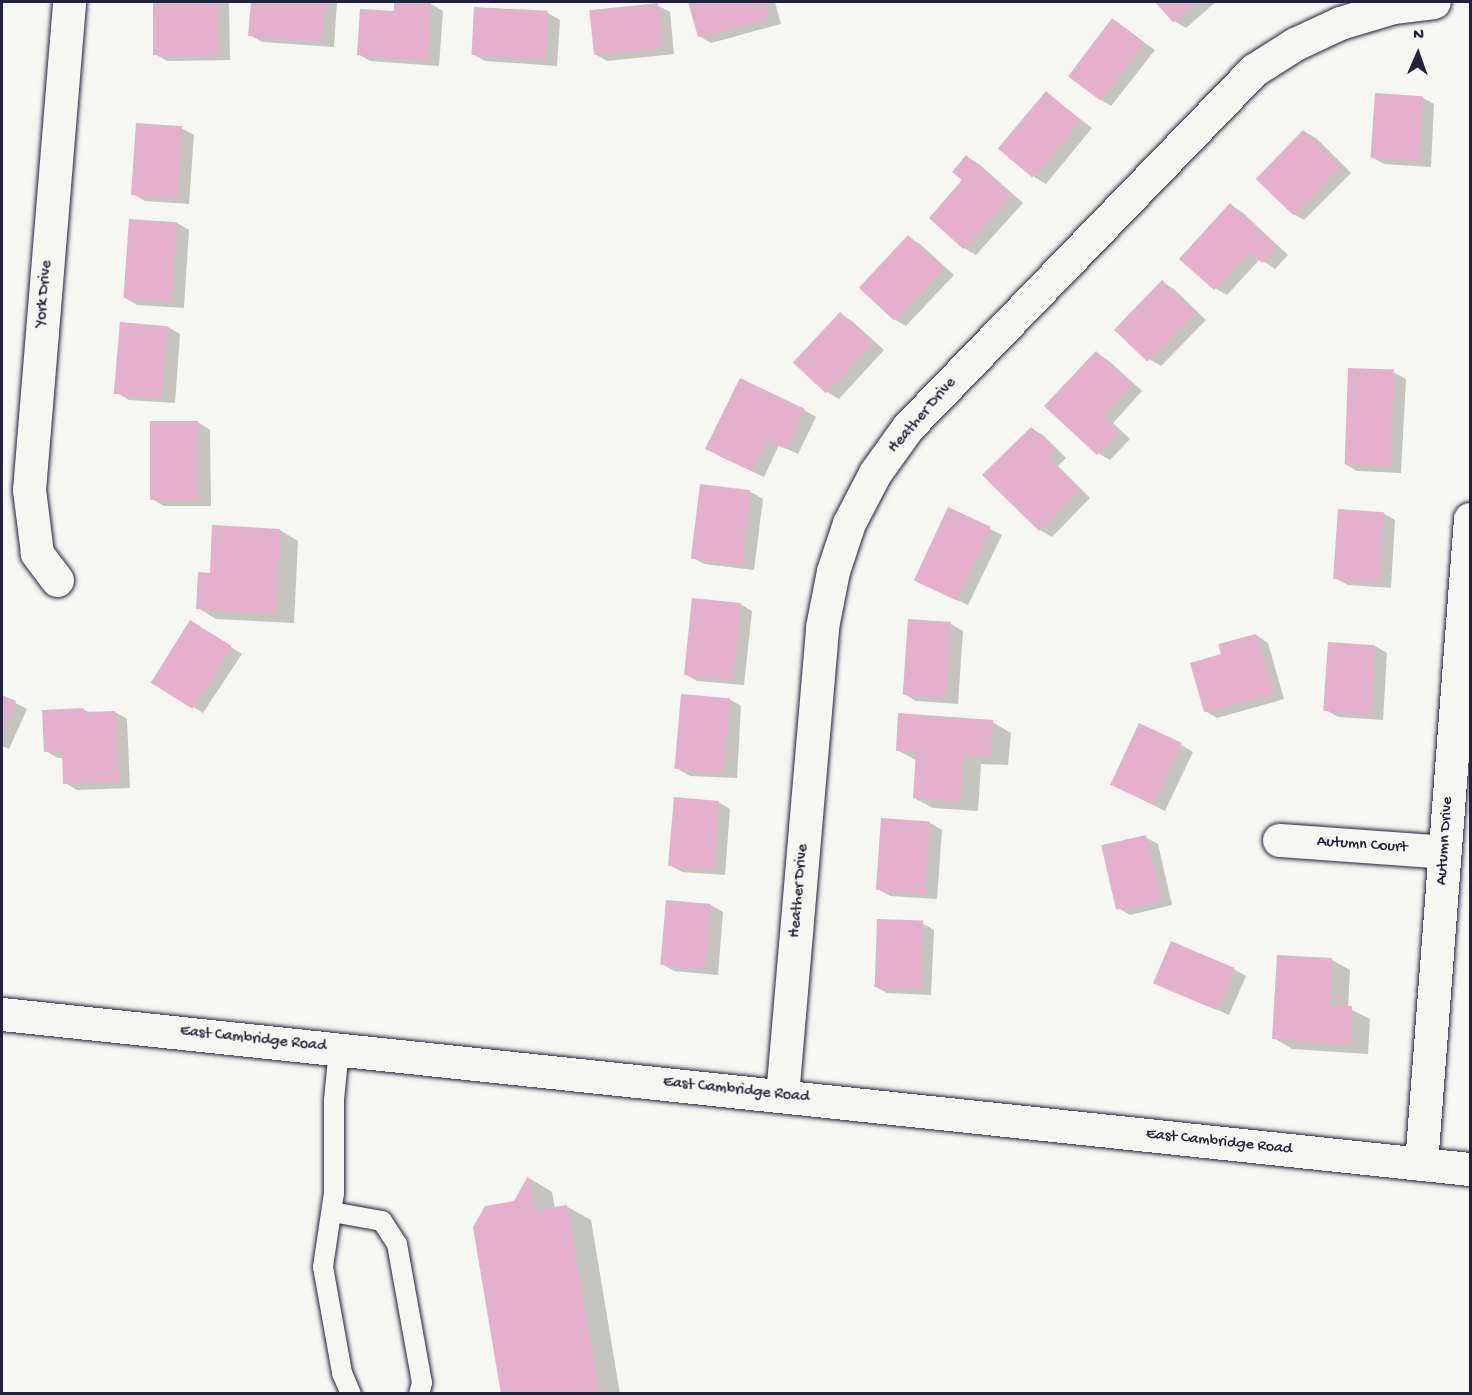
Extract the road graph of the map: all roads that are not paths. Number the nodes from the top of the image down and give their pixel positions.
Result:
1 (69, 2) edge
2 (1434, 2) edge
3 (1470, 519) edge
4 (57, 580) dead end
5 (1279, 840) dead end
6 (1445, 852) junction
7 (2, 1014) edge
8 (339, 1050) junction
9 (782, 1096) junction
10 (1421, 1164) junction
11 (1470, 1169) edge
12 (332, 1212) junction
13 (351, 1394) edge
14 (419, 1394) edge

1 - 4 street, York Drive
2 - 9 street, Heather Drive
3 - 6 street, Autumn Drive
5 - 6 street, Autumn Court
6 - 10 street, Autumn Drive
7 - 8 street, East Cambridge Road
8 - 9 street, East Cambridge Road
8 - 12 lane
9 - 10 street, East Cambridge Road
10 - 11 street, East Cambridge Road
12 - 13 lane
12 - 14 lane

